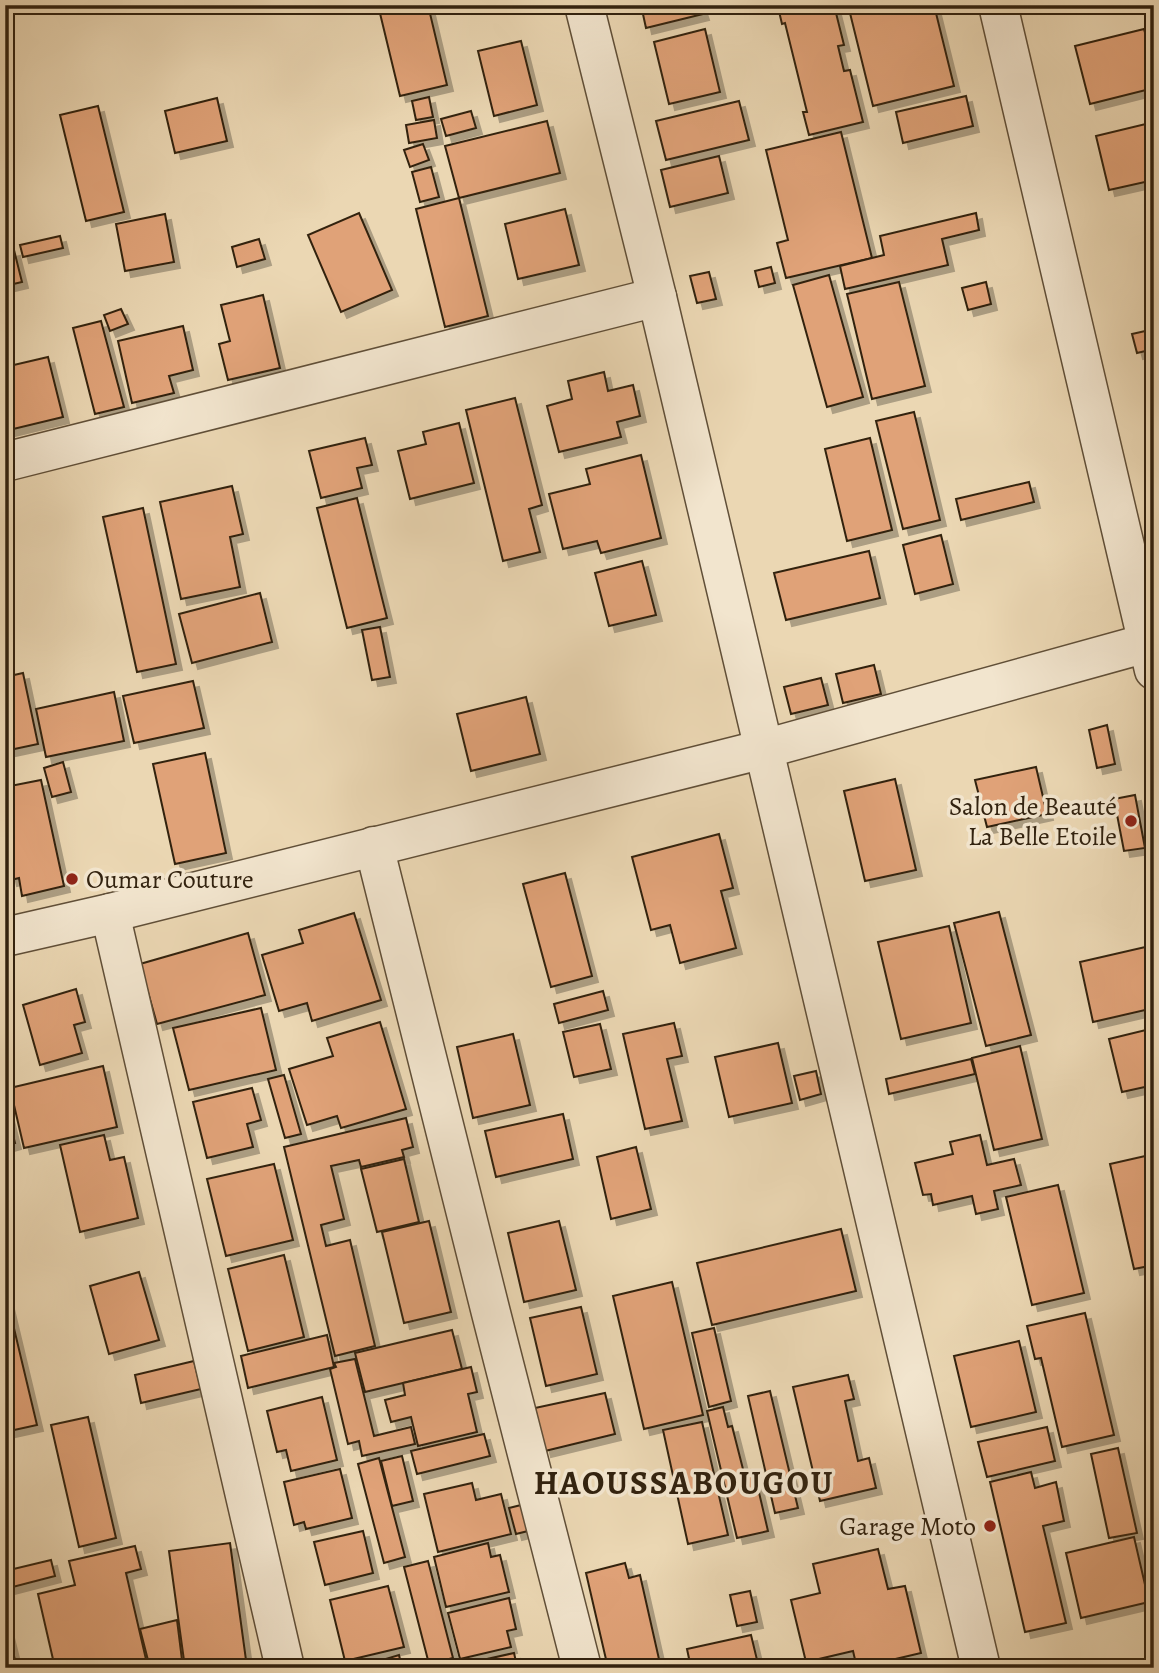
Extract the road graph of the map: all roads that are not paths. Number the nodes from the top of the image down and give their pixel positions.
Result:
1 (584, 5) edge
2 (998, 5) edge
3 (657, 297) junction
4 (5, 462) edge
5 (1152, 651) edge
6 (764, 748) junction
7 (374, 846) junction
8 (110, 913) junction
9 (5, 937) edge
10 (285, 1668) edge
11 (582, 1668) edge
12 (981, 1668) edge

1 - 3 street
2 - 5 street
3 - 4 street
3 - 6 street
5 - 6 street
6 - 7 street
6 - 12 street
7 - 8 street
7 - 11 street
8 - 9 street
8 - 10 street

